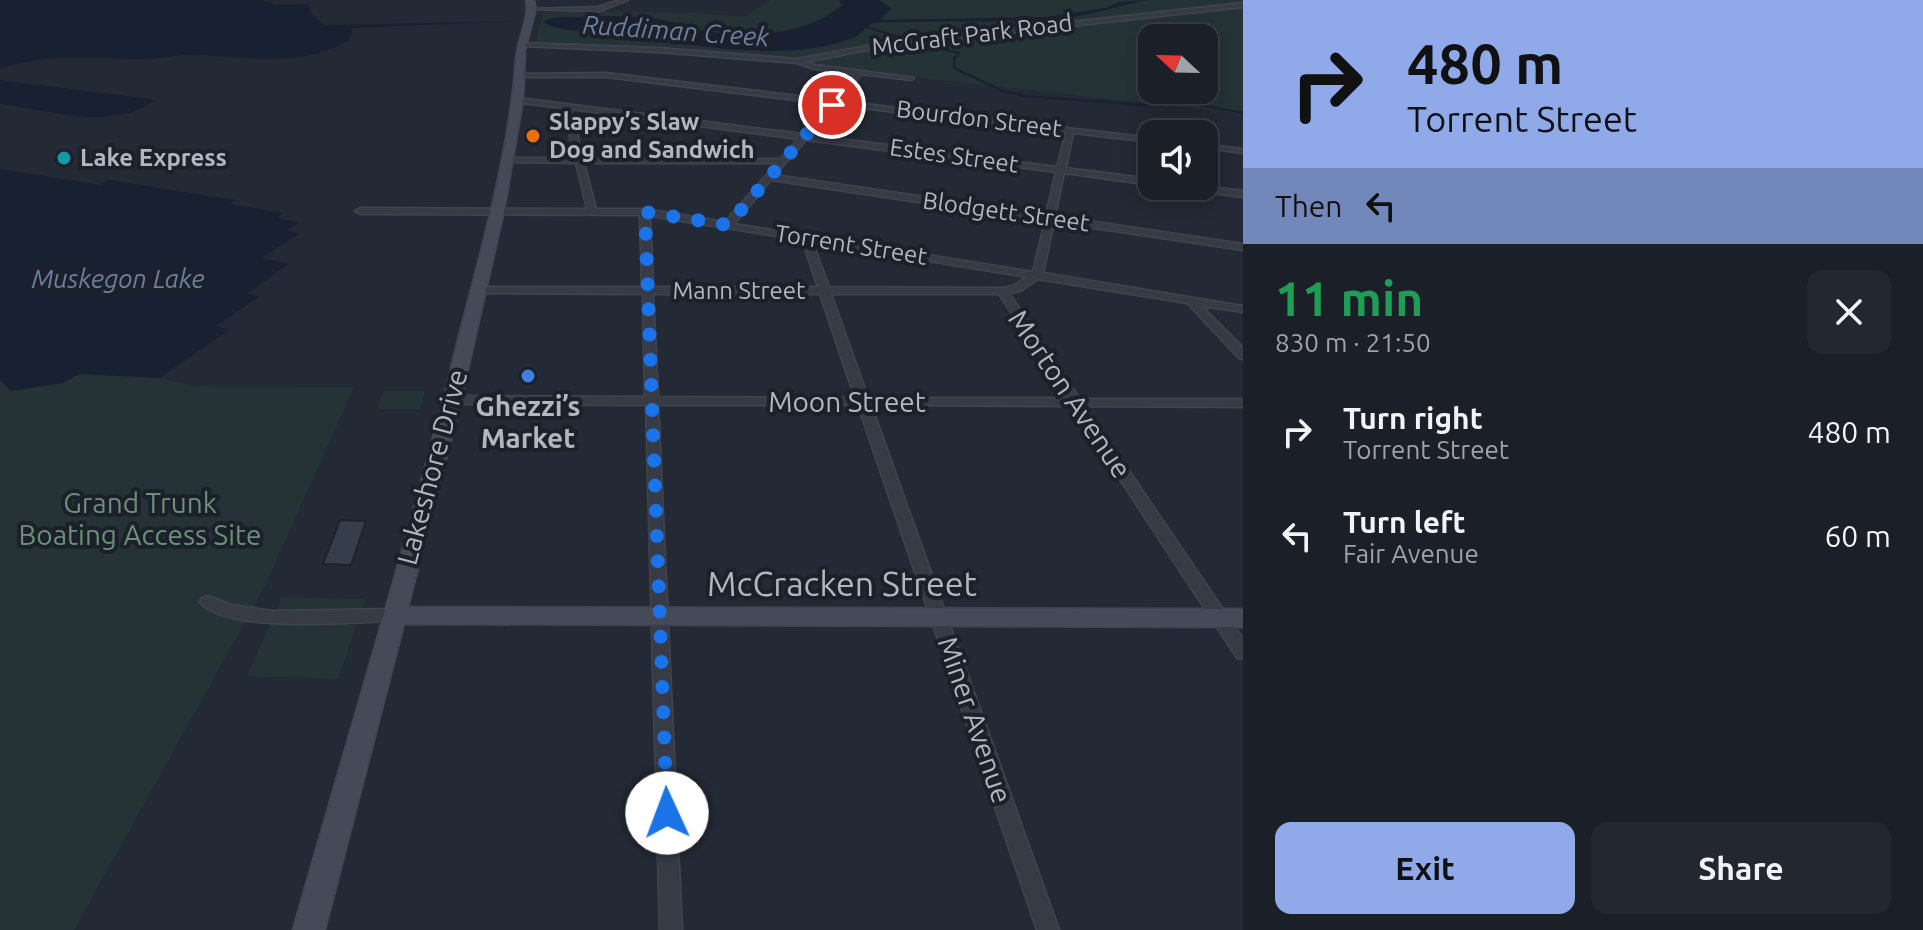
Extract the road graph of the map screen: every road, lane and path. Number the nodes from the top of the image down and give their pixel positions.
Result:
1 (625, 0) edge
2 (531, 5) edge
3 (1243, 5) edge
4 (522, 45) junction
5 (798, 61) junction
6 (860, 72) junction
7 (520, 75) junction
8 (911, 78) dead end
9 (518, 100) junction
10 (834, 102) junction
11 (566, 105) junction
12 (1070, 130) junction
13 (805, 136) junction
14 (1138, 138) edge
15 (1218, 148) edge
16 (1243, 151) edge
17 (507, 160) junction
18 (579, 161) junction
19 (783, 161) junction
20 (1060, 170) junction
21 (769, 177) junction
22 (1138, 180) edge
23 (1218, 191) edge
24 (1243, 194) edge
25 (360, 211) dead end
26 (497, 211) junction
27 (592, 211) junction
28 (645, 212) junction
29 (1050, 219) junction
30 (728, 225) junction
31 (806, 238) junction
32 (1243, 247) edge
33 (1037, 275) junction
34 (476, 290) junction
35 (647, 291) junction
36 (824, 291) junction
37 (1002, 291) junction
38 (1191, 301) junction
39 (1243, 309) edge
40 (1243, 355) edge
41 (452, 400) junction
42 (650, 402) junction
43 (863, 403) junction
44 (1076, 403) junction
45 (1243, 403) edge
46 (208, 602) dead end
47 (393, 615) junction
48 (660, 617) junction
49 (1231, 618) edge
50 (939, 619) junction
51 (1243, 653) edge
52 (309, 930) edge
53 (671, 930) edge
54 (1048, 930) edge

1 - 2 street
2 - 4 main road, Lakeshore Drive
3 - 5 street, McGraft Park Road
4 - 5 street
4 - 7 main road, Lakeshore Drive
5 - 6 street
6 - 8 street
6 - 10 street
7 - 9 main road, Lakeshore Drive
7 - 10 street, Bourdon Street
9 - 11 street, Estes Street
9 - 17 main road, Lakeshore Drive
10 - 12 street, Bourdon Street
10 - 13 street
11 - 13 street, Estes Street
11 - 18 street
12 - 14 street, Bourdon Street
12 - 20 street, Morton Avenue
13 - 19 street
13 - 20 street, Estes Street
15 - 16 street
17 - 18 street
17 - 26 main road, Lakeshore Drive
18 - 19 street
18 - 27 street
19 - 21 street
20 - 22 street, Estes Street
20 - 29 street, Morton Avenue
21 - 29 street, Blodgett Street
21 - 30 street
23 - 24 street
25 - 26 street, Torrent Street
26 - 27 street, Torrent Street
26 - 34 main road, Lakeshore Drive
27 - 28 street, Torrent Street
28 - 30 street, Torrent Street
28 - 35 street
29 - 32 street, Blodgett Street
29 - 33 street, Morton Avenue
30 - 31 street, Torrent Street
31 - 33 street, Torrent Street
31 - 36 street, Miner Avenue
33 - 37 street, Morton Avenue
33 - 38 street, Torrent Street
34 - 35 street, Mann Street
34 - 41 main road, Lakeshore Drive
35 - 36 street, Mann Street
35 - 42 street
36 - 37 street, Mann Street
36 - 43 street, Miner Avenue
37 - 44 street, Morton Avenue
38 - 39 street, Torrent Street
38 - 40 street
41 - 42 street, Moon Street
41 - 47 main road, Lakeshore Drive
42 - 43 street, Moon Street
42 - 48 street
43 - 44 street, Moon Street
43 - 50 street, Miner Avenue
44 - 45 street, Moon Street
44 - 49 street, Morton Avenue
46 - 47 street
47 - 48 main road, McCracken Street
47 - 52 main road, Lakeshore Drive
48 - 50 main road, McCracken Street
48 - 53 street
49 - 50 main road, McCracken Street
49 - 51 street, Morton Avenue
50 - 54 street, Miner Avenue

